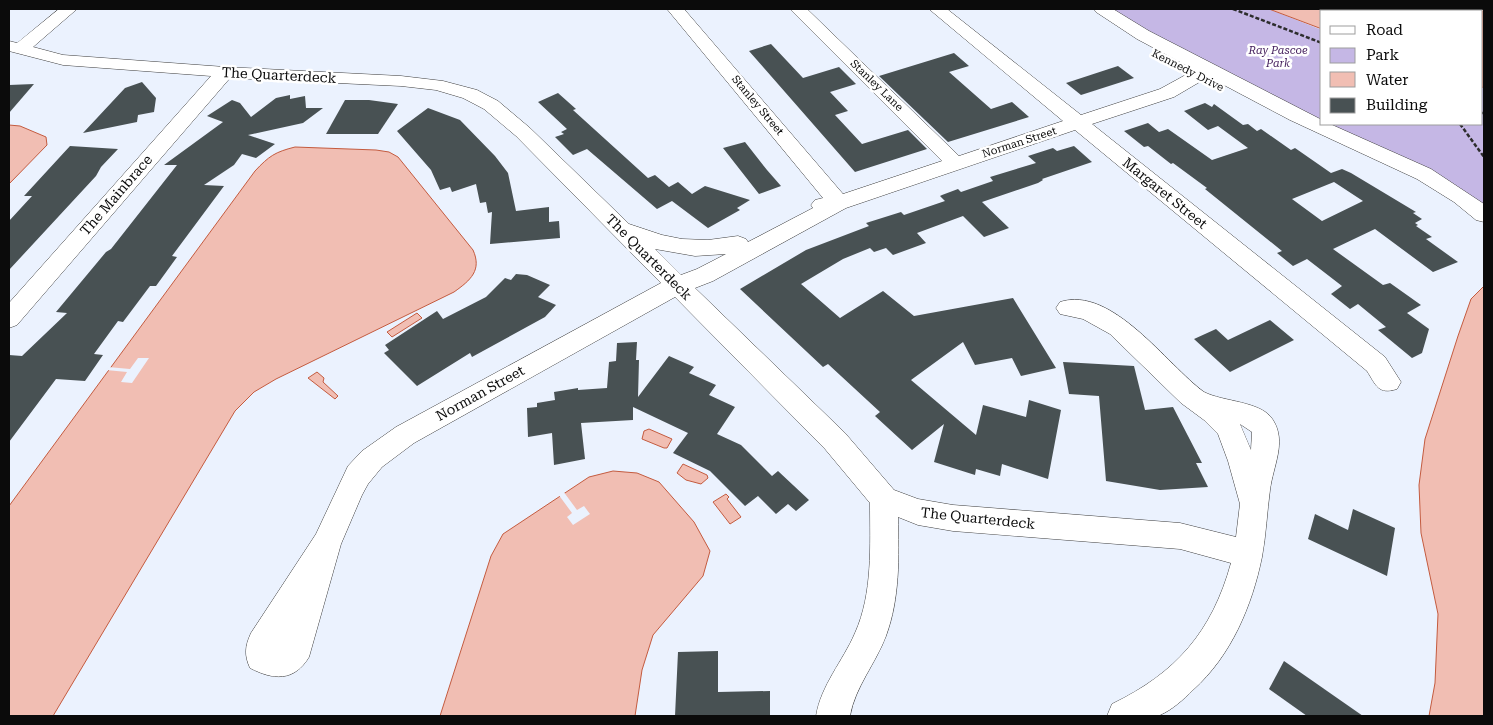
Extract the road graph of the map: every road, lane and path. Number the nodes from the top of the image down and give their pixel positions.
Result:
1 (68, 9) edge
2 (676, 9) edge
3 (798, 9) edge
4 (937, 9) edge
5 (1088, 9) edge
6 (1102, 9) edge
7 (1233, 9) edge
8 (1124, 23) junction
9 (1320, 42) edge
10 (14, 47) edge
11 (225, 72) junction
12 (1194, 78) junction
13 (1297, 116) junction
14 (1077, 122) junction
15 (1461, 125) edge
16 (1484, 157) edge
17 (955, 163) junction
18 (839, 203) junction
19 (1484, 215) edge
20 (615, 224) junction
21 (1484, 232) edge
22 (738, 244) junction
23 (676, 285) junction
24 (1068, 308) dead end
25 (9, 319) edge
26 (1388, 382) dead end
27 (884, 499) junction
28 (326, 544) dead end
29 (1248, 555) junction
30 (833, 716) edge
31 (1124, 716) edge

1 - 10 street
2 - 18 street, Stanley Street
3 - 17 street, Stanley Lane
4 - 14 street, Margaret Street
5 - 12 street, Kennedy Drive
6 - 8 street, Kennedy Drive
7 - 9 path
8 - 12 street
8 - 13 street, Kennedy Drive
10 - 11 street, The Quarterdeck
11 - 20 street, The Quarterdeck
11 - 25 street, The Mainbrace
12 - 13 street, Kennedy Drive
12 - 14 street, Norman Street
12 - 21 street
13 - 19 street, Kennedy Drive
14 - 17 street, Norman Street
14 - 26 street, Margaret Street
15 - 16 path
17 - 18 street, Norman Street
18 - 22 street, Norman Street
18 - 23 street, Norman Street
20 - 22 street
20 - 23 street, The Quarterdeck
22 - 23 street, Norman Street
23 - 27 street, The Quarterdeck
23 - 28 street, Norman Street
24 - 29 street
27 - 29 street, The Quarterdeck
27 - 30 street
29 - 31 street

